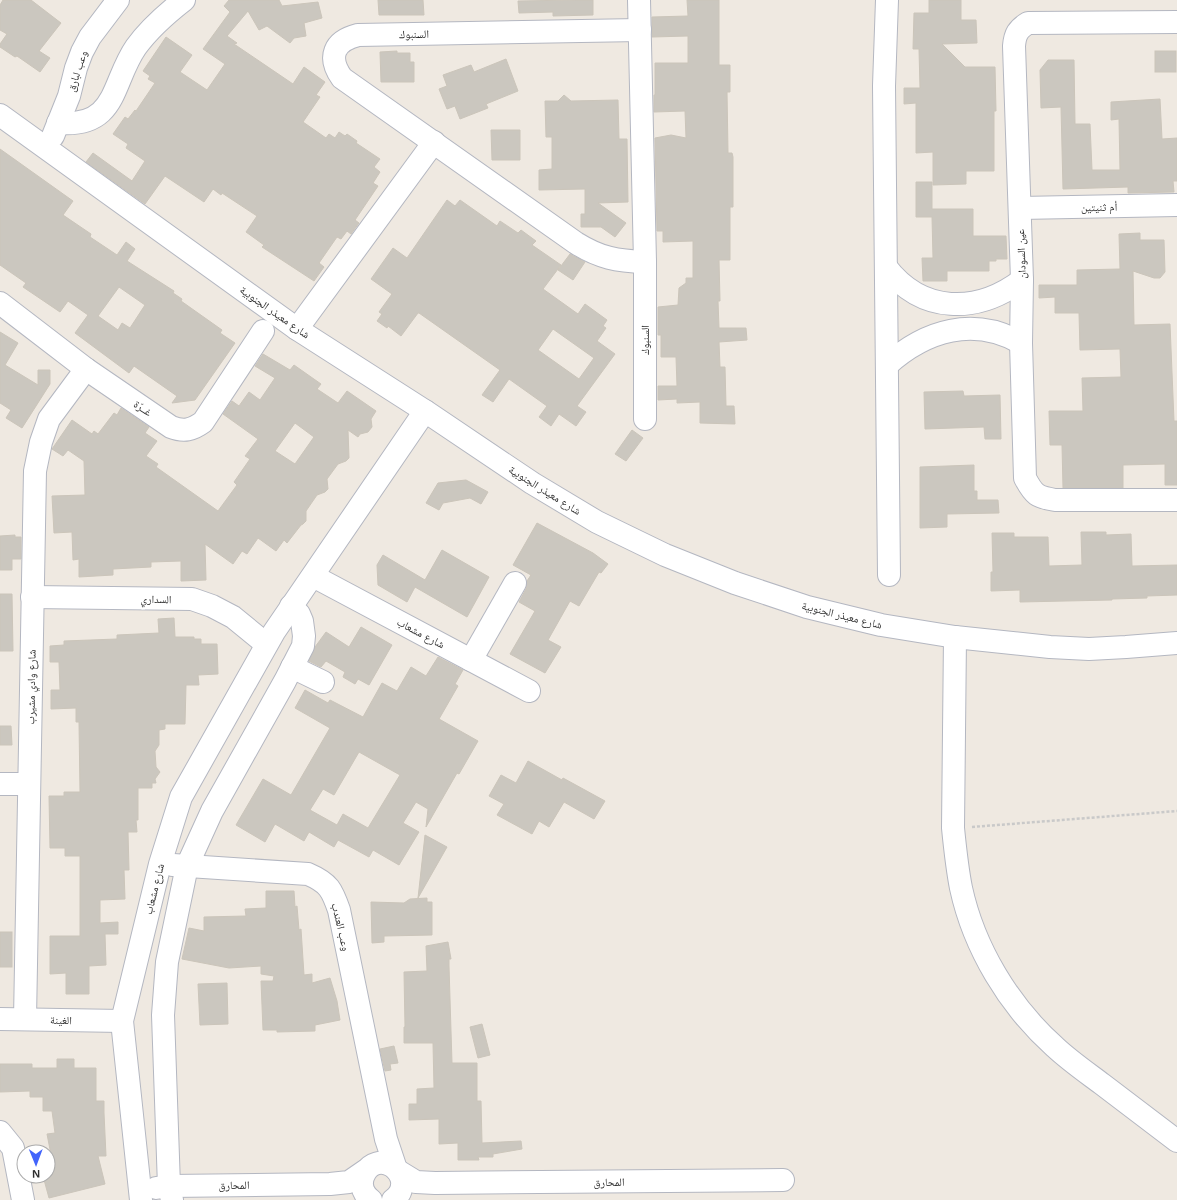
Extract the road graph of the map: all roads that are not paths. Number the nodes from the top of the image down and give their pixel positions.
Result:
1 (118, 0) edge
2 (184, 0) edge
3 (639, 0) edge
4 (887, 0) edge
5 (1177, 22) edge
6 (640, 30) junction
7 (0, 115) edge
8 (58, 124) junction
9 (434, 142) junction
10 (48, 149) junction
11 (1177, 205) edge
12 (1020, 208) junction
13 (645, 262) junction
14 (886, 267) junction
15 (1022, 280) junction
16 (0, 303) edge
17 (959, 304) junction
18 (297, 329) junction
19 (960, 329) junction
20 (263, 331) dead end
21 (1022, 343) junction
22 (887, 365) junction
23 (86, 369) junction
24 (425, 412) junction
25 (645, 419) dead end
26 (1177, 500) edge
27 (889, 575) dead end
28 (313, 576) junction
29 (515, 583) dead end
30 (32, 597) junction
31 (291, 606) junction
32 (955, 638) junction
33 (1177, 643) edge
34 (266, 644) junction
35 (472, 660) junction
36 (292, 667) junction
37 (323, 682) dead end
38 (529, 691) dead end
39 (0, 784) edge
40 (28, 784) junction
41 (160, 864) junction
42 (187, 866) junction
43 (0, 1019) edge
44 (25, 1019) junction
45 (122, 1021) junction
46 (0, 1132) edge
47 (386, 1139) junction
48 (1177, 1141) edge
49 (397, 1170) junction
50 (783, 1180) dead end
51 (435, 1183) junction
52 (367, 1188) edge
53 (171, 1193) edge
54 (140, 1195) edge
55 (396, 1197) edge
56 (23, 1200) edge

1 - 8 street, وعب لبارق
2 - 8 street
3 - 6 street, السنبوك
4 - 14 street
5 - 12 street, عين السودان
6 - 9 street, السنبوك
6 - 13 street, السنبوك
7 - 10 street, شارع معيذر الجنوبية
8 - 10 street, وعب لبارق
9 - 13 street, السنبوك
9 - 18 street
10 - 18 street, شارع معيذر الجنوبية
11 - 12 street, أم ثنيتين
12 - 15 street, عين السودان
13 - 25 street, السنبوك
14 - 17 street
14 - 22 street
15 - 17 street
15 - 21 street, عين السودان
16 - 23 street, غــرّة
17 - 19 street
18 - 24 street, شارع معيذر الجنوبية
19 - 21 street
19 - 22 street
20 - 23 street, غــرّة
21 - 26 street, عين السودان
22 - 27 street
23 - 30 street, شارع وادي مشيرب
24 - 28 street, شارع مشعاب
24 - 32 street, شارع معيذر الجنوبية
28 - 31 street, شارع مشعاب
28 - 35 street, شارع مشعاب
29 - 35 street
30 - 34 street, السداري
30 - 40 street, شارع وادي مشيرب
31 - 34 street, شارع مشعاب
31 - 36 street
32 - 33 street, شارع معيذر الجنوبية
32 - 48 street
34 - 41 street, شارع مشعاب
35 - 38 street, شارع مشعاب
36 - 37 street
36 - 42 street
39 - 40 street
40 - 44 street, شارع وادي مشيرب
41 - 42 street, وعب العندب
41 - 45 street, شارع مشعاب
42 - 47 street, وعب العندب
42 - 53 street
43 - 44 street, الغينة
44 - 45 street, الغينة
45 - 54 street, شارع مشعاب
46 - 56 street
47 - 49 street, وعب العندب
47 - 52 street, وعب العندب
49 - 51 street, المحارق
49 - 52 street, المحارق
49 - 55 street, وعب العندب
50 - 51 street, المحارق
51 - 55 street, المحارق
52 - 53 street, المحارق
53 - 54 street, المحارق

